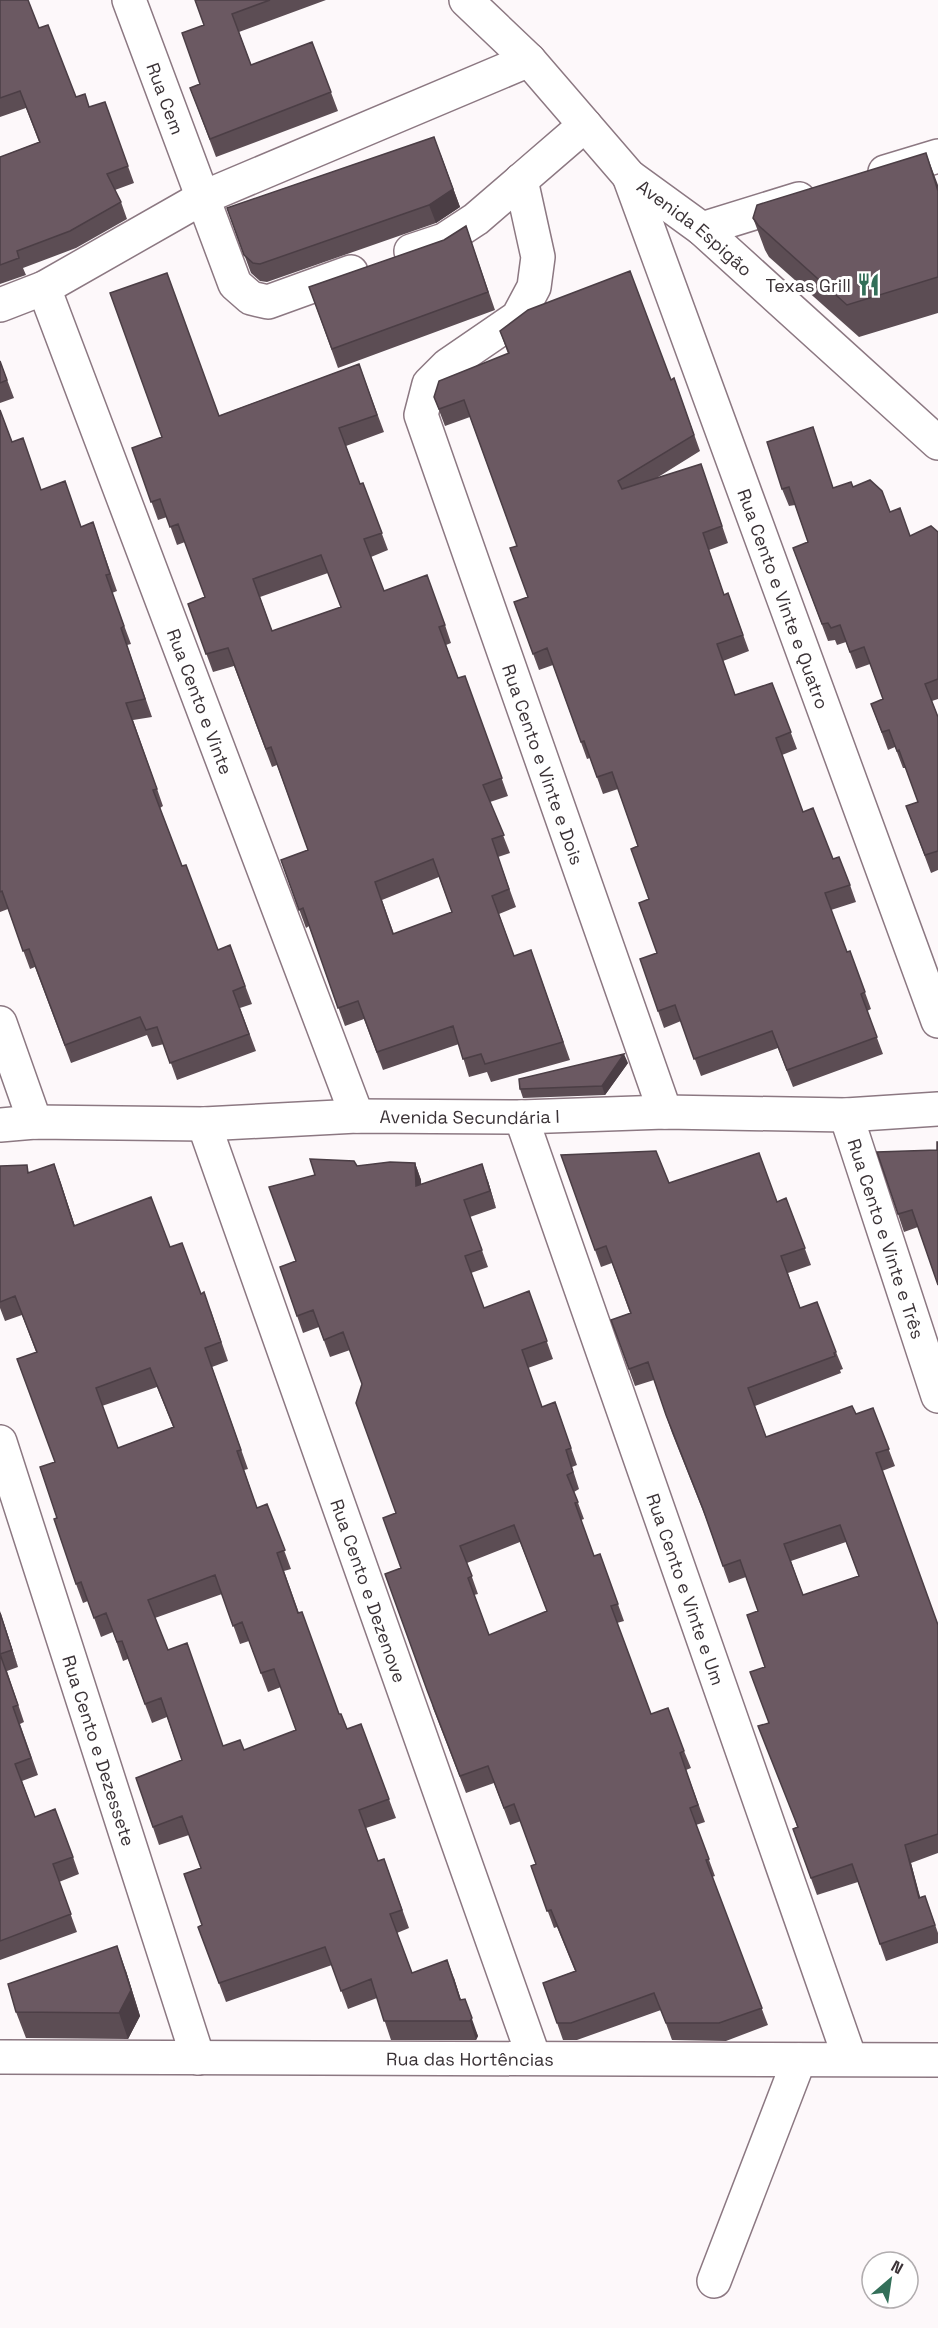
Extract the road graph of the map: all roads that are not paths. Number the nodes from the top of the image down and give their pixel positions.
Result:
1 (129, 0) edge
2 (466, 0) edge
3 (529, 60) junction
4 (585, 125) junction
5 (938, 156) edge
6 (629, 176) junction
7 (521, 180) junction
8 (860, 180) edge
9 (826, 190) edge
10 (202, 198) junction
11 (702, 229) junction
12 (44, 288) junction
13 (0, 305) edge
14 (938, 443) edge
15 (938, 1021) edge
16 (0, 1023) edge
17 (938, 1108) edge
18 (665, 1113) junction
19 (357, 1116) junction
20 (846, 1116) junction
21 (520, 1117) junction
22 (35, 1122) junction
23 (204, 1124) junction
24 (0, 1125) edge
25 (938, 1396) edge
26 (0, 1442) edge
27 (0, 2057) edge
28 (198, 2058) junction
29 (534, 2058) junction
30 (799, 2060) junction
31 (850, 2060) junction
32 (938, 2060) edge
33 (714, 2281) dead end

1 - 10 street, Rua Cem
2 - 3 street, Avenida Espigão
3 - 4 street, Avenida Espigão
3 - 10 street
4 - 6 street, Avenida Espigão
4 - 7 street, Rua Cem
5 - 8 street
6 - 11 street, Avenida Espigão
6 - 15 street, Rua Cento e Vinte e Quatro
7 - 10 street, Rua Cem
7 - 18 street, Rua Cento e Vinte e Dois
9 - 11 street
10 - 12 street
11 - 14 street, Avenida Espigão
12 - 13 street
12 - 19 street, Rua Cento e Vinte
16 - 22 street
17 - 20 street, Avenida Secundária I
18 - 20 street, Avenida Secundária I
18 - 21 street, Avenida Secundária I
19 - 21 street, Avenida Secundária I
19 - 23 street, Avenida Secundária I
20 - 25 street, Rua Cento e Vinte e Três
21 - 31 street, Rua Cento e Vinte e Um
22 - 23 street, Avenida Secundária I
22 - 24 street, Avenida Secundária I
23 - 29 street, Rua Cento e Dezenove
26 - 28 street, Rua Cento e Dezessete
27 - 28 street, Rua das Hortências
28 - 29 street, Rua das Hortências
29 - 30 street, Rua das Hortências
30 - 31 street, Rua das Hortências
30 - 33 street
31 - 32 street, Rua das Hortências

